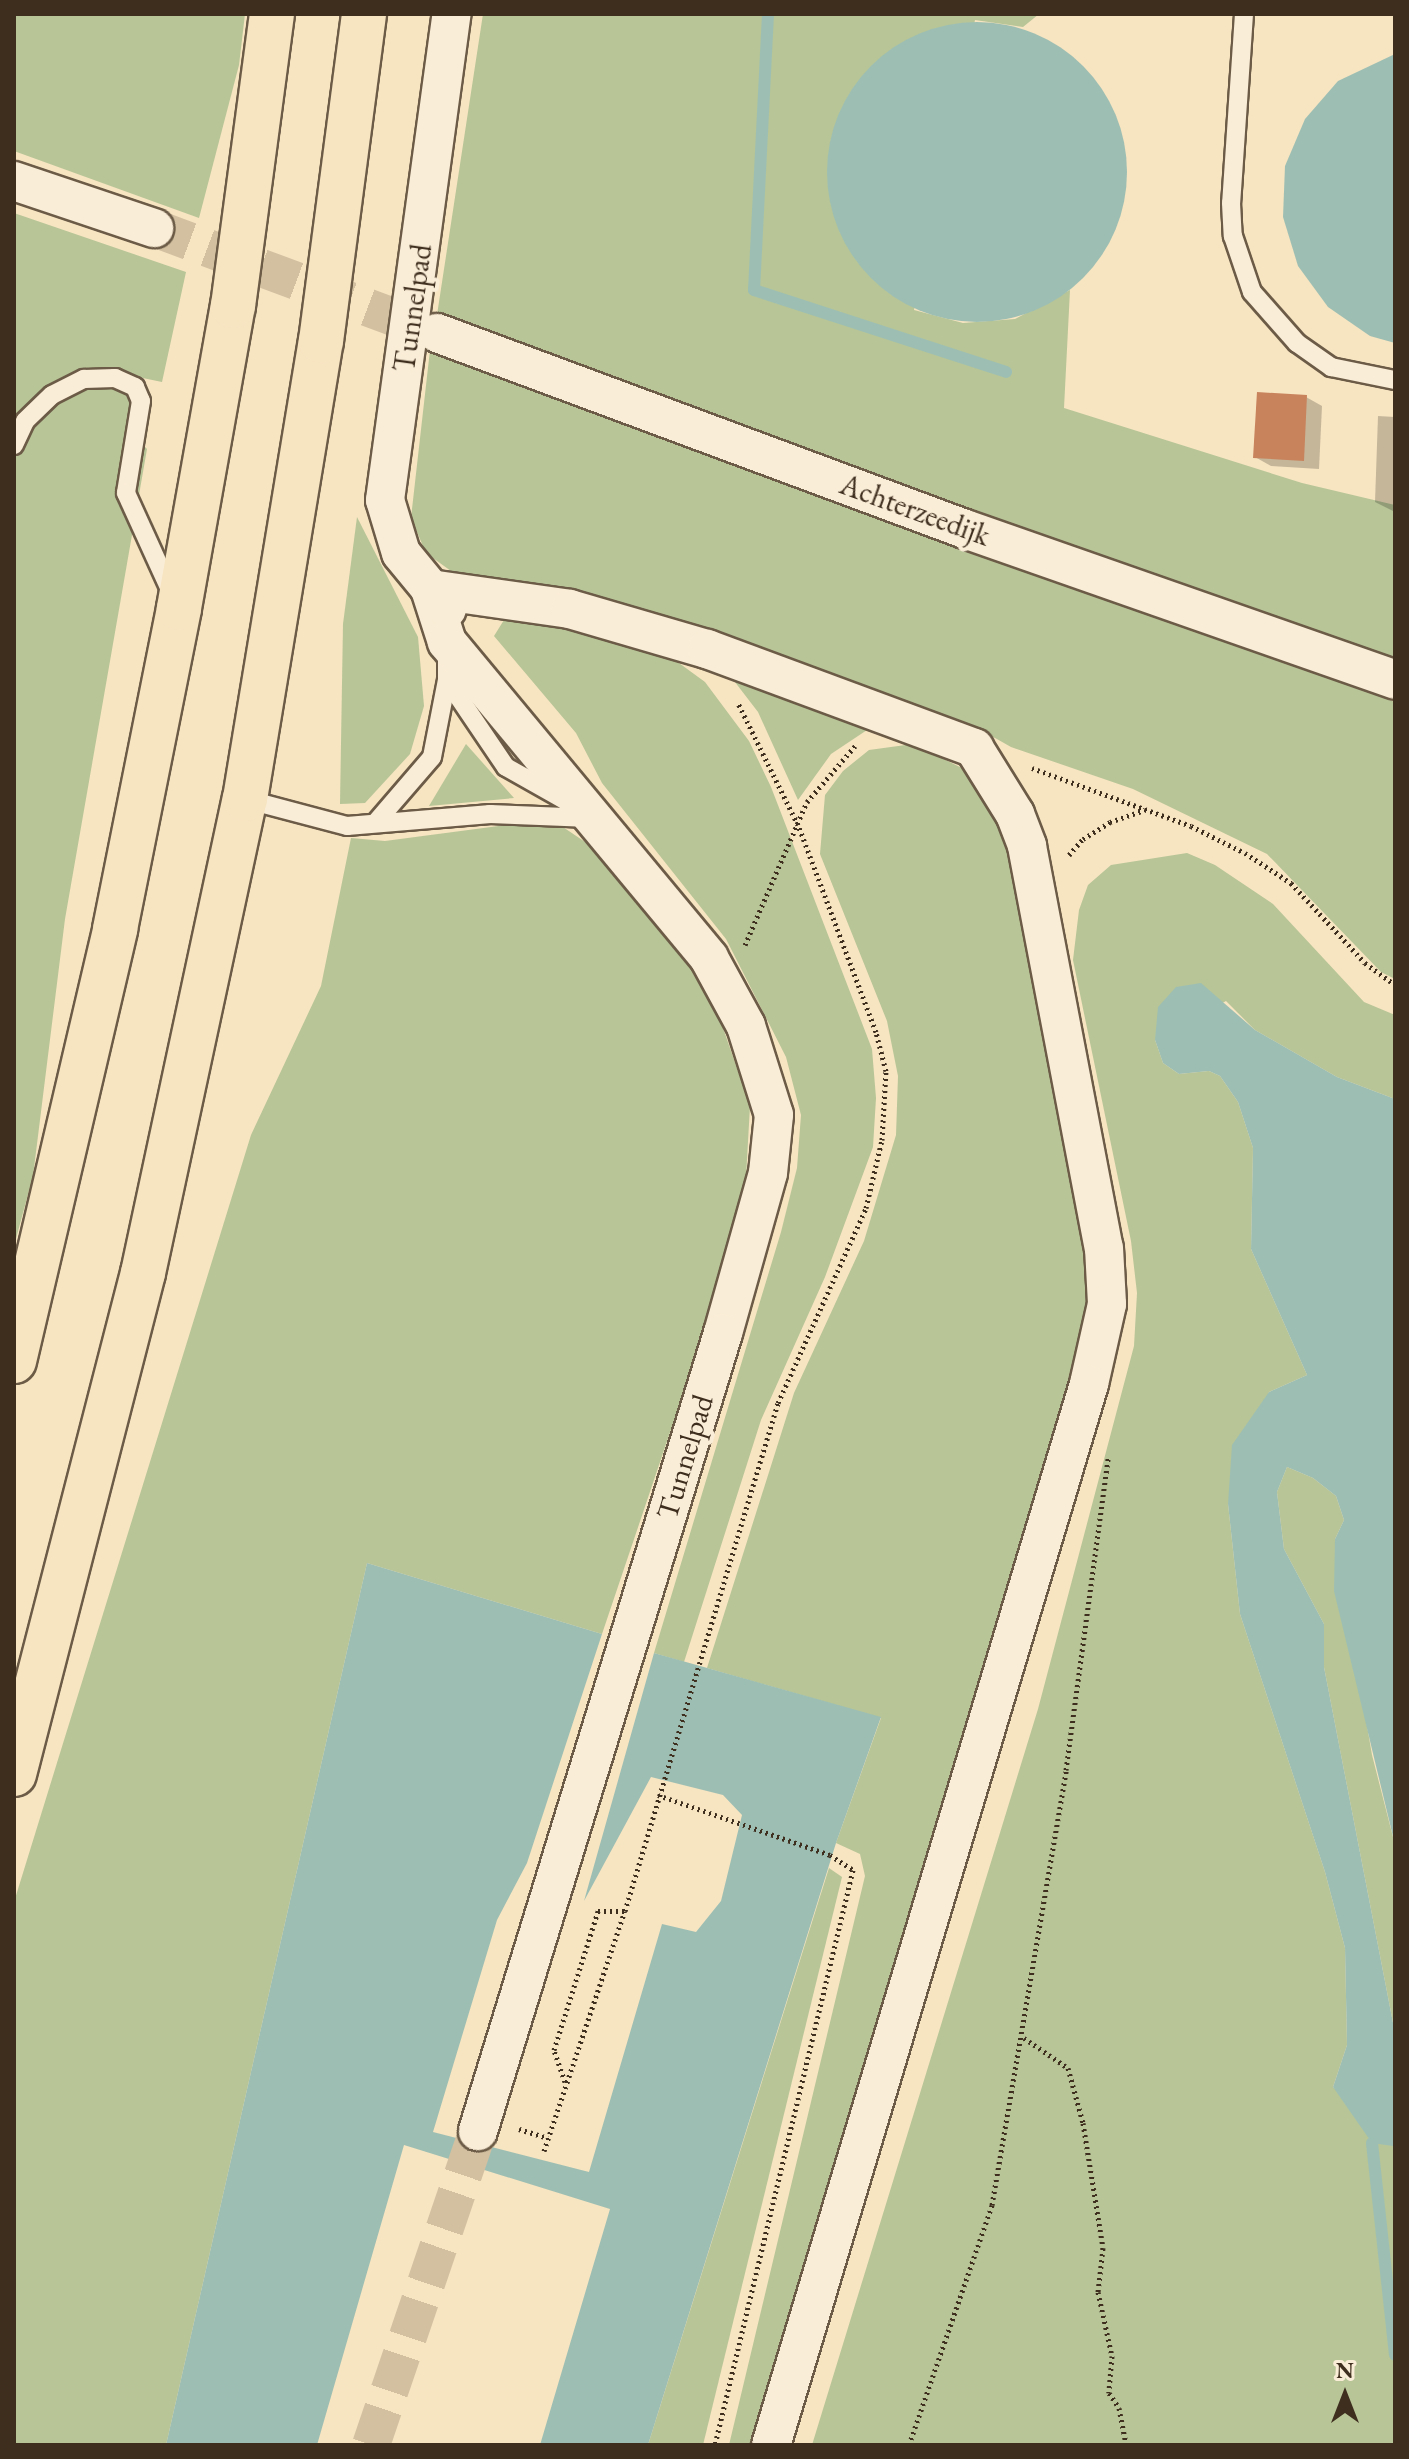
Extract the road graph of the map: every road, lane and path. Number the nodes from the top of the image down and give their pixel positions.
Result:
1 (272, 14) edge
2 (364, 14) edge
3 (452, 14) edge
4 (1244, 14) edge
5 (14, 181) edge
6 (154, 228) tunnel mouth
7 (437, 333) tunnel mouth
8 (1395, 380) edge
9 (14, 445) edge
10 (430, 589) junction
11 (179, 608) junction
12 (447, 642) junction
13 (707, 649) junction
14 (447, 680) junction
15 (1395, 680) edge
16 (912, 726) junction
17 (974, 748) junction
18 (245, 799) junction
19 (1146, 810) junction
20 (597, 818) junction
21 (377, 821) junction
22 (798, 825) junction
23 (1065, 861) dead end
24 (1395, 985) edge
25 (727, 986) junction
26 (14, 1361) edge
27 (1106, 1453) dead end
28 (14, 1774) edge
29 (658, 1795) junction
30 (625, 1911) junction
31 (1024, 2038) junction
32 (566, 2085) junction
33 (478, 2131) tunnel mouth
34 (544, 2151) dead end
35 (715, 2445) edge
36 (771, 2445) edge
37 (909, 2445) edge
38 (1126, 2445) edge

1 - 11 highway
2 - 18 highway
3 - 10 street, Tunnelpad
4 - 8 lane
5 - 6 street
7 - 15 street, Achterzeedijk
9 - 11 lane
10 - 12 street, Tunnelpad
10 - 13 street
10 - 20 street, Tunnelpad
11 - 26 highway
12 - 14 lane, Tunnelpad
12 - 20 street, Tunnelpad
13 - 16 street
13 - 22 path
14 - 20 lane, Tunnelpad
14 - 21 lane
16 - 17 street
16 - 22 path
17 - 19 path
17 - 36 street
18 - 21 lane
18 - 28 highway
19 - 23 path
19 - 24 path
20 - 21 lane
20 - 25 street, Tunnelpad
22 - 25 path
22 - 29 path
25 - 33 street, Tunnelpad
27 - 31 path
29 - 30 path
29 - 35 path
30 - 32 path
30 - 32 path
31 - 37 path
31 - 38 path
32 - 34 path

